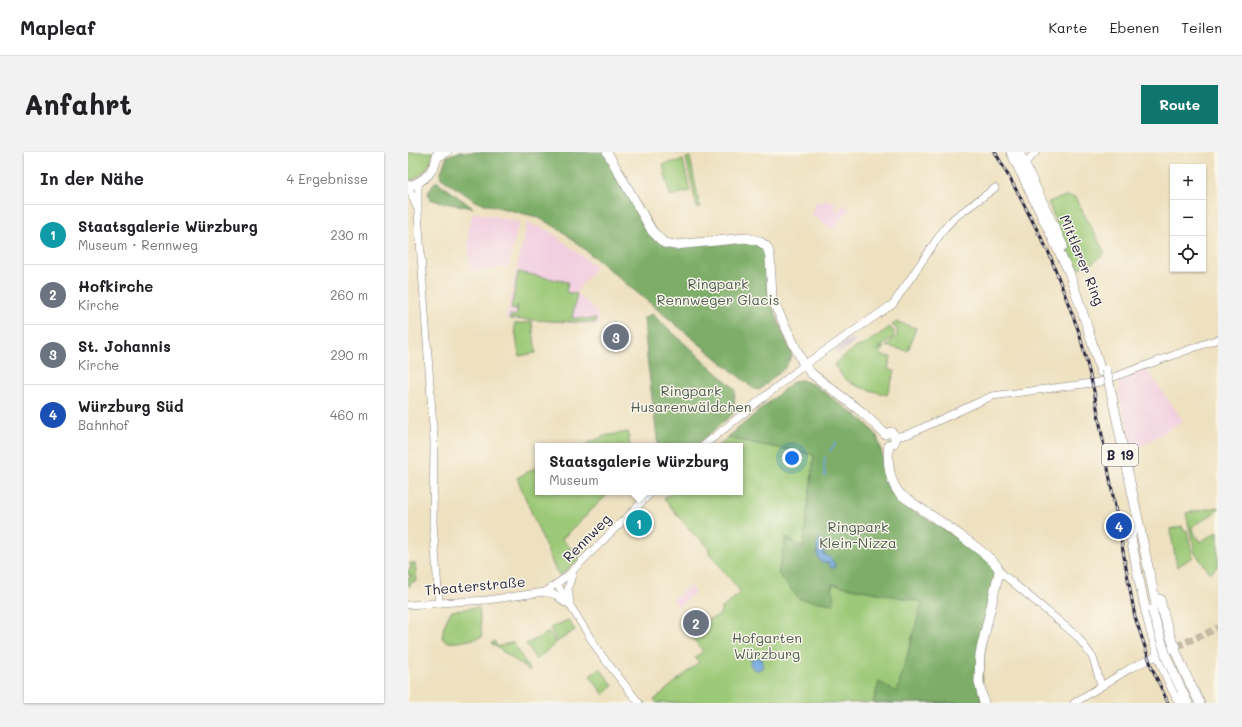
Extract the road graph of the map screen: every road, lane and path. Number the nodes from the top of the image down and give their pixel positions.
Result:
1 (447, 152) edge
2 (608, 152) edge
3 (1011, 152) edge
4 (1019, 152) edge
5 (1036, 152) edge
6 (437, 154) edge
7 (1022, 166) junction
8 (420, 181) junction
9 (408, 187) edge
10 (995, 188) dead end
11 (418, 213) junction
12 (1218, 339) edge
13 (804, 365) junction
14 (1105, 386) junction
15 (885, 434) junction
16 (896, 437) junction
17 (707, 443) edge
18 (889, 445) junction
19 (1132, 491) junction
20 (649, 495) edge
21 (1133, 521) junction
22 (574, 570) junction
23 (999, 570) junction
24 (556, 584) junction
25 (545, 592) junction
26 (439, 603) junction
27 (408, 605) edge
28 (570, 607) junction
29 (1154, 610) junction
30 (1176, 647) junction
31 (1158, 655) junction
32 (1101, 685) junction
33 (1184, 690) junction
34 (639, 703) edge
35 (984, 703) edge
36 (1074, 703) edge
37 (1180, 703) edge
38 (1188, 703) edge
39 (1193, 703) edge
40 (1200, 703) edge

1 - 6 main road
2 - 13 main road
3 - 7 main road, B 19
4 - 7 main road, B 19
5 - 7 street
6 - 8 main road
7 - 14 main road, Mittlerer Ring / B 19, bridge
8 - 9 main road
8 - 11 street
9 - 11 street
10 - 13 street
11 - 26 street
12 - 14 street
13 - 15 main road
13 - 17 street
14 - 16 street
14 - 19 main road, B 19
14 - 21 main road, B 19
15 - 16 main road
15 - 18 main road
16 - 18 main road
18 - 23 main road
19 - 29 main road, B 19
19 - 30 main road
20 - 22 street, Rennweg
21 - 29 main road, B 19
21 - 31 main road
22 - 24 street, Rennweg
22 - 28 street
23 - 32 street
23 - 35 main road
24 - 25 street, Theaterstraße
24 - 28 street
25 - 26 street, Theaterstraße
25 - 28 street, Theaterstraße
26 - 27 street, Theaterstraße
28 - 34 street
29 - 33 main road, B 19, bridge
30 - 31 street
30 - 40 main road
31 - 32 street
31 - 37 main road
32 - 36 street
33 - 38 main road, B 19
33 - 39 main road, B 19

